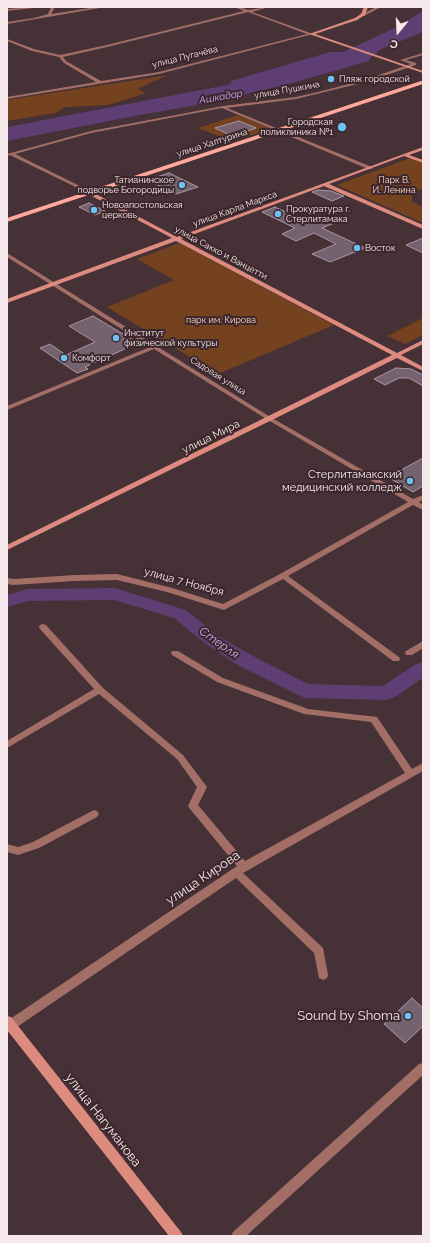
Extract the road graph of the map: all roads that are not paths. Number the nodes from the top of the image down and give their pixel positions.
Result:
1 (40, 7) edge
2 (53, 7) edge
3 (104, 7) edge
4 (236, 7) edge
5 (267, 7) edge
6 (366, 7) edge
7 (379, 7) edge
8 (7, 10) edge
9 (247, 12) junction
10 (49, 15) junction
11 (363, 15) junction
12 (7, 22) edge
13 (311, 34) junction
14 (7, 40) edge
15 (423, 54) edge
16 (60, 56) junction
17 (407, 67) junction
18 (423, 72) edge
19 (99, 82) junction
20 (423, 82) edge
21 (7, 98) edge
22 (223, 107) junction
23 (279, 130) junction
24 (423, 148) edge
25 (9, 154) edge
26 (405, 155) junction
27 (423, 162) edge
28 (370, 168) junction
29 (324, 184) junction
30 (90, 193) junction
31 (7, 220) edge
32 (423, 227) edge
33 (175, 239) junction
34 (7, 255) edge
35 (54, 283) junction
36 (7, 301) edge
37 (423, 342) edge
38 (155, 347) junction
39 (396, 355) junction
40 (423, 369) edge
41 (7, 408) edge
42 (270, 419) junction
43 (423, 496) edge
44 (414, 502) junction
45 (423, 508) edge
46 (7, 548) edge
47 (283, 576) junction
48 (7, 581) edge
49 (43, 627) dead end
50 (423, 644) edge
51 (175, 653) dead end
52 (409, 653) dead end
53 (396, 659) dead end
54 (100, 690) junction
55 (7, 745) edge
56 (423, 766) edge
57 (412, 774) junction
58 (94, 814) dead end
59 (7, 848) edge
60 (240, 869) junction
61 (323, 975) dead end
62 (8, 1024) edge
63 (423, 1068) edge
64 (177, 1236) edge
65 (237, 1236) edge

1 - 8 street
2 - 10 street
3 - 10 street
4 - 9 street
5 - 9 street
6 - 11 street
7 - 11 street, улица Пугачёва
9 - 13 street
9 - 16 street
10 - 12 street
11 - 13 street, улица Пугачёва
13 - 17 street
13 - 19 street, улица Пугачёва
14 - 16 street
15 - 17 street
16 - 19 street
17 - 18 street
17 - 22 street, улица Пушкина
19 - 21 street, улица Пугачёва
20 - 23 main road, улица Халтурина
22 - 23 street
22 - 25 street, улица Пушкина
23 - 28 street
23 - 30 main road, улица Халтурина
24 - 26 street, улица Карла Маркса
25 - 30 street, улица Сакко и Ванцетти
26 - 27 street
26 - 28 street, улица Карла Маркса
28 - 29 street, улица Карла Маркса
29 - 32 street
29 - 33 street, улица Карла Маркса
30 - 31 main road, улица Халтурина
30 - 33 street, улица Сакко и Ванцетти
33 - 35 street, улица Карла Маркса
33 - 39 street, улица Сакко и Ванцетти
34 - 35 street, Садовая улица
35 - 36 street, улица Карла Маркса
35 - 38 street, Садовая улица
37 - 39 street, улица Мира
38 - 41 street
38 - 42 street, Садовая улица
39 - 40 street, улица Сакко и Ванцетти
39 - 42 street, улица Мира
42 - 44 street, Садовая улица
42 - 46 street, улица Мира
43 - 44 street, улица 7 Ноября
44 - 45 street, Садовая улица
44 - 47 street, улица 7 Ноября
47 - 48 street, улица 7 Ноября
47 - 53 street
49 - 54 street
50 - 52 street
51 - 57 street
54 - 55 street
54 - 60 street
56 - 57 street, улица Кирова
57 - 60 street, улица Кирова
58 - 59 street
60 - 61 street
60 - 62 street, улица Кирова
62 - 64 street, улица Нагуманова
63 - 65 street

